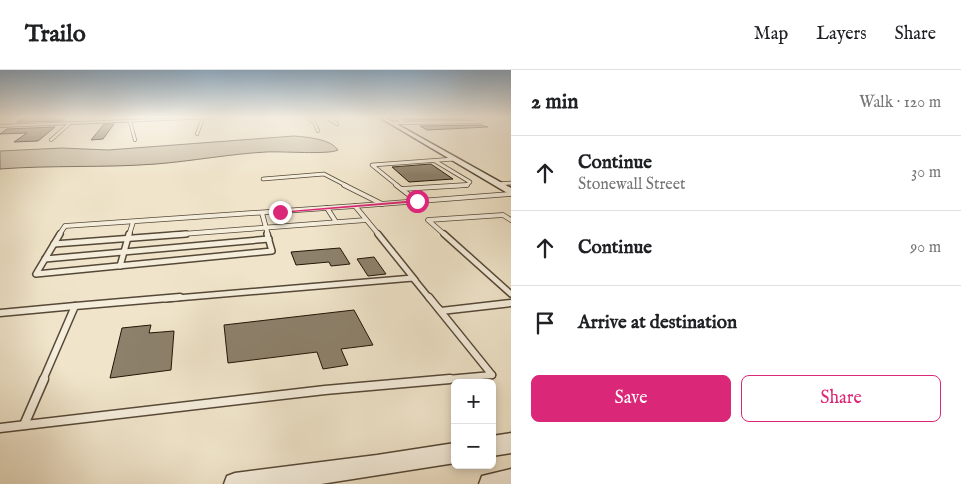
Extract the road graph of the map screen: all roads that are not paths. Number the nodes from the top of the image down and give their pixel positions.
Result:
1 (55, 136) edge
2 (134, 136) edge
3 (418, 136) edge
4 (51, 140) dead end
5 (135, 140) dead end
6 (454, 159) junction
7 (434, 160) junction
8 (263, 179) dead end
9 (511, 183) edge
10 (497, 184) junction
11 (402, 189) junction
12 (511, 193) edge
13 (417, 201) junction
14 (382, 204) junction
15 (355, 206) junction
16 (327, 208) junction
17 (262, 213) junction
18 (366, 220) junction
19 (511, 220) edge
20 (133, 222) junction
21 (336, 222) junction
22 (266, 227) junction
23 (128, 238) junction
24 (269, 239) junction
25 (54, 244) junction
26 (124, 252) junction
27 (45, 259) junction
28 (120, 266) junction
29 (413, 278) junction
30 (511, 294) edge
31 (511, 303) edge
32 (75, 306) junction
33 (0, 312) edge
34 (24, 425) junction
35 (0, 428) edge
36 (511, 443) edge
37 (496, 445) edge
38 (451, 454) edge
39 (511, 480) edge
40 (235, 484) edge
41 (490, 484) edge

1 - 4 lane
2 - 5 lane
3 - 6 street
6 - 7 lane
6 - 10 street
7 - 11 lane
7 - 11 lane
8 - 14 lane
9 - 10 lane
10 - 12 street
11 - 13 lane
12 - 13 lane
13 - 14 lane
14 - 15 lane
15 - 16 lane
15 - 18 lane
16 - 17 lane
16 - 21 lane
17 - 20 lane
17 - 22 lane
18 - 21 lane
18 - 29 lane
19 - 30 lane
20 - 23 lane
20 - 25 lane
21 - 22 lane
22 - 23 lane
22 - 24 lane
23 - 25 lane
23 - 26 lane
24 - 26 lane
24 - 28 lane
25 - 27 lane
26 - 27 lane
26 - 28 lane
27 - 28 lane
29 - 31 lane
29 - 32 lane
29 - 34 lane
32 - 33 lane
32 - 34 lane
34 - 35 lane
36 - 37 street
38 - 40 street
39 - 41 street

